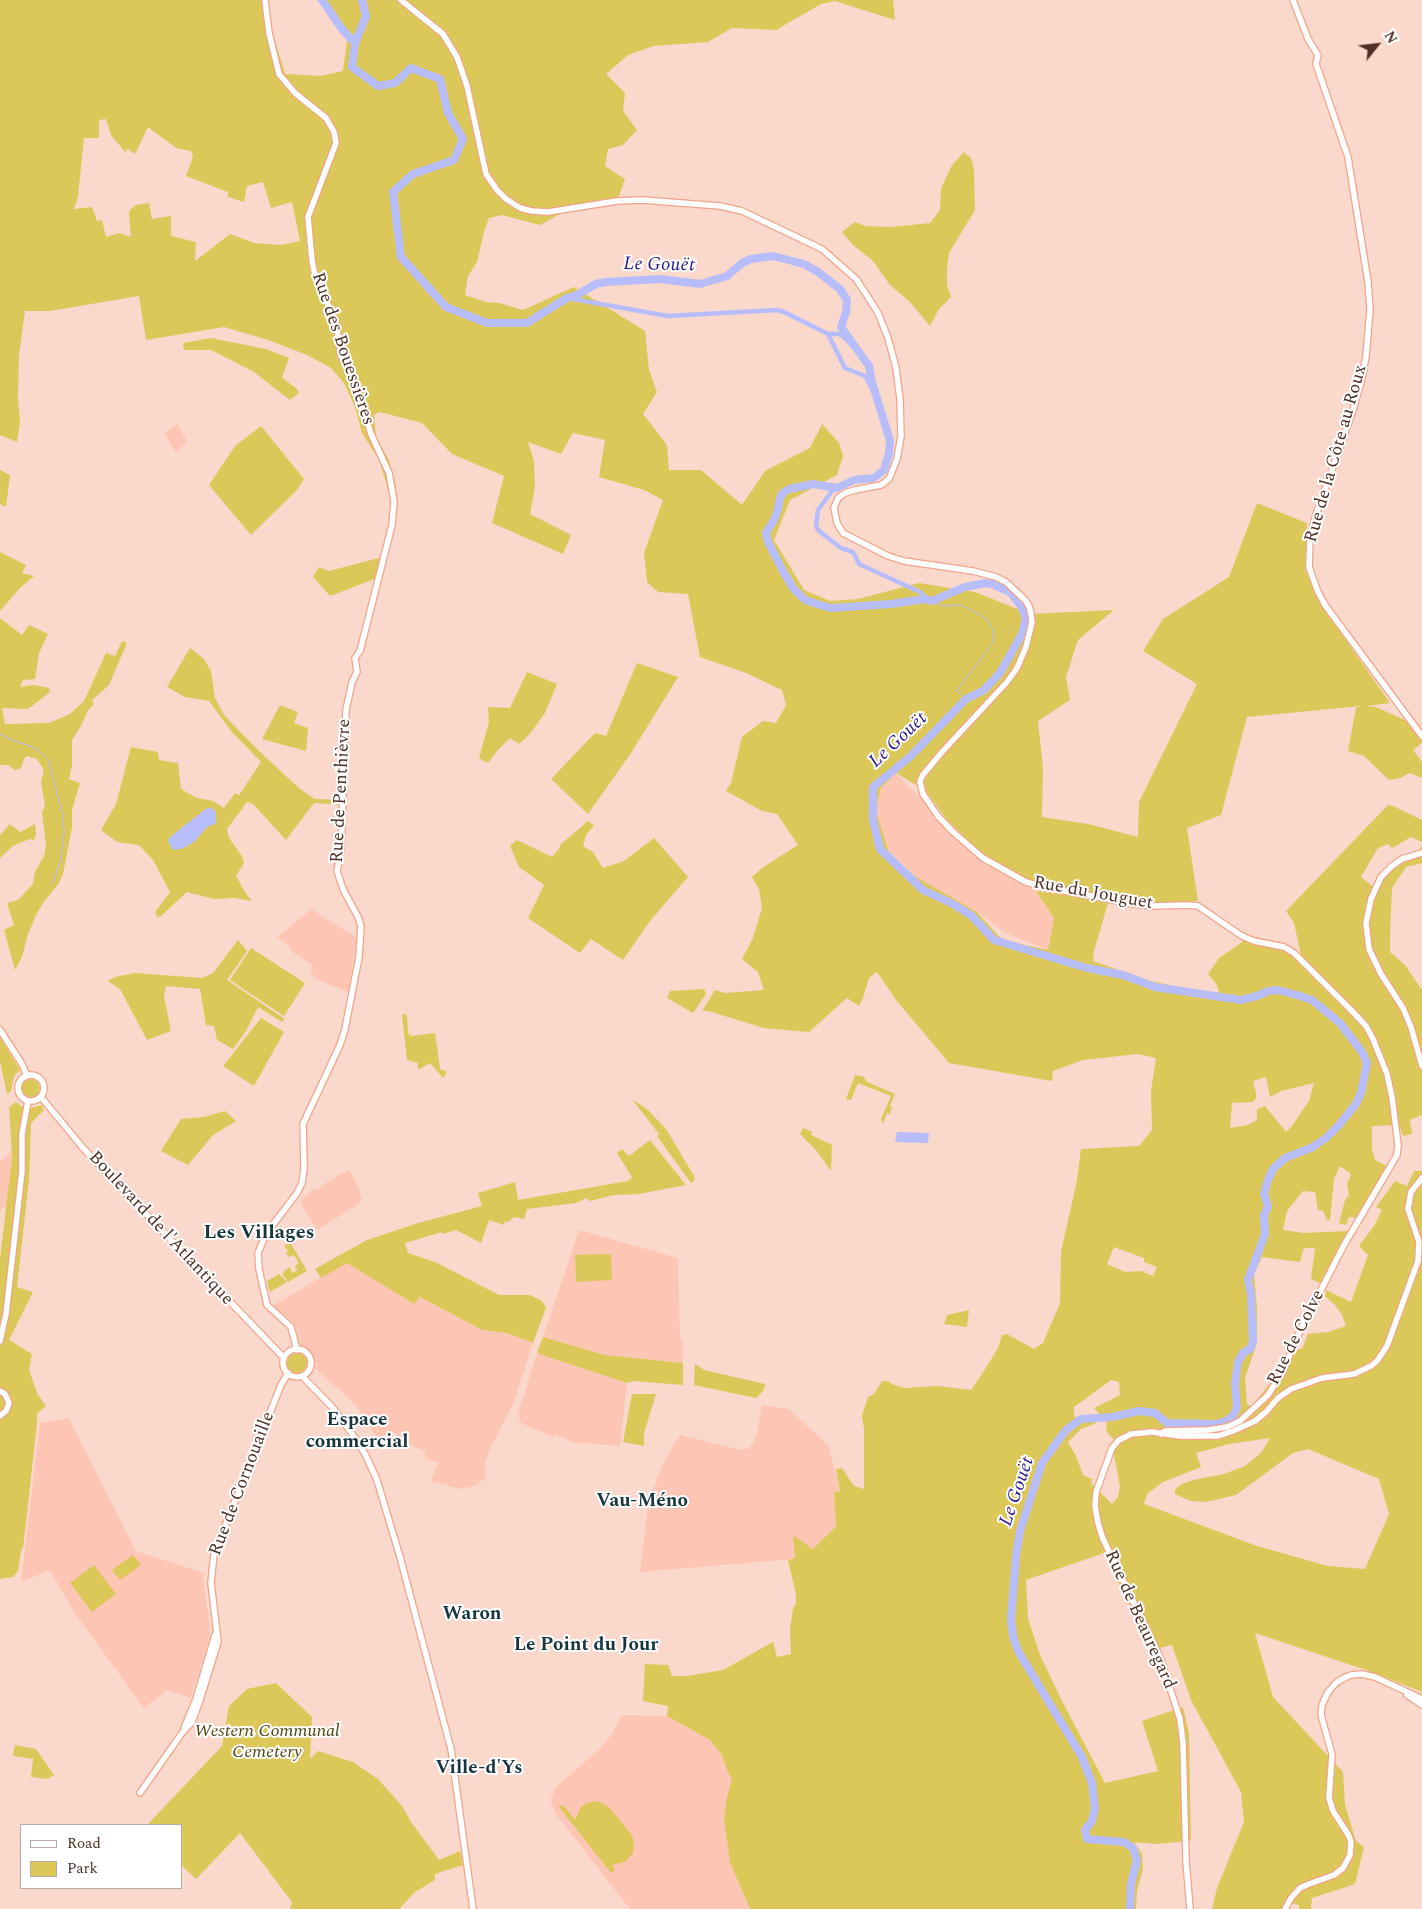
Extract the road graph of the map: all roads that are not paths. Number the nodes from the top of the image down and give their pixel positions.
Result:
1 (265, 0) edge
2 (401, 0) edge
3 (1293, 0) edge
4 (357, 672) joint
5 (1422, 736) edge
6 (1422, 853) edge
7 (0, 1030) edge
8 (1422, 1066) edge
9 (27, 1076) junction
10 (40, 1097) junction
11 (28, 1101) junction
12 (1422, 1178) edge
13 (1369, 1202) joint
14 (0, 1341) edge
15 (297, 1350) junction
16 (284, 1358) junction
17 (288, 1373) junction
18 (302, 1376) junction
19 (0, 1391) edge
20 (0, 1416) edge
21 (1161, 1434) junction
22 (1398, 1688) junction
23 (1422, 1699) edge
24 (1422, 1705) edge
25 (140, 1793) dead end
26 (473, 1909) edge
27 (1190, 1909) edge
28 (1285, 1909) edge

1 - 4 street, Rue des Bouessières
2 - 13 street, Rue du Jouguet
3 - 5 street, Rue de la Côte au Roux
4 - 15 street, Rue de Penthièvre
6 - 8 street
7 - 9 street
9 - 10 street
9 - 11 street
10 - 11 street
10 - 16 street, Boulevard de l'Atlantique
11 - 14 street
12 - 21 street
13 - 21 street, Rue de Colve
15 - 16 street
15 - 18 street
16 - 17 street
17 - 18 street
17 - 25 street, Rue de Cornouaille
18 - 26 street
19 - 20 street
21 - 27 street, Rue de Beauregard
22 - 23 street
22 - 24 street
22 - 28 street

